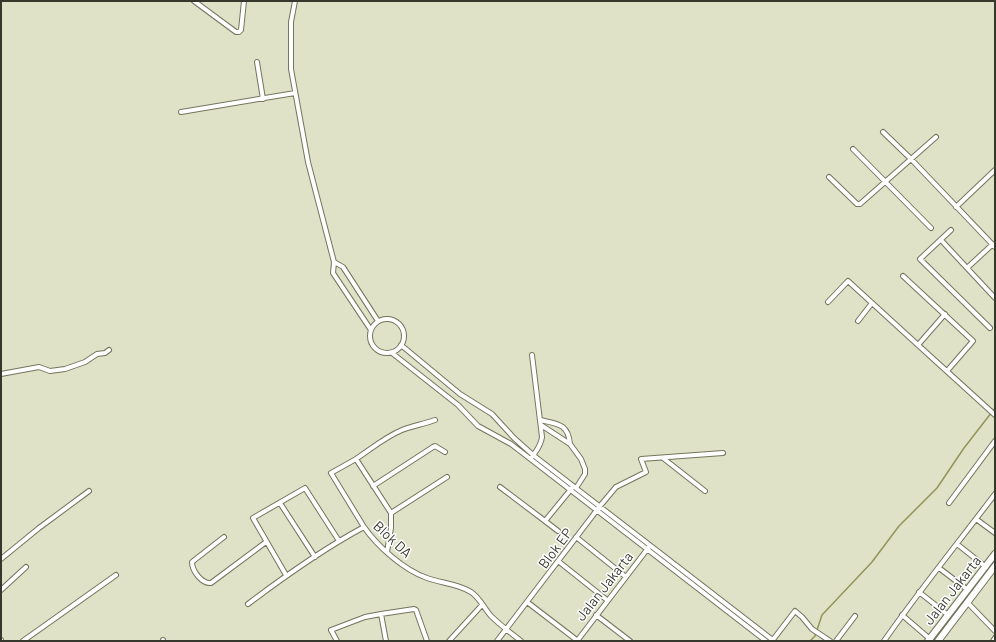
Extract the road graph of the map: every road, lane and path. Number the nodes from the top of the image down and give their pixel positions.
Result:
1 (194, 1) edge
2 (244, 1) edge
3 (295, 1) edge
4 (257, 62) dead end
5 (295, 93) junction
6 (263, 99) junction
7 (181, 112) dead end
8 (883, 132) dead end
9 (936, 137) dead end
10 (853, 149) dead end
11 (911, 160) junction
12 (995, 170) edge
13 (829, 177) dead end
14 (886, 181) junction
15 (956, 207) junction
16 (931, 228) dead end
17 (951, 230) dead end
18 (940, 240) junction
19 (994, 246) edge
20 (334, 262) junction
21 (967, 268) junction
22 (903, 276) dead end
23 (995, 298) edge
24 (828, 302) dead end
25 (872, 303) junction
26 (945, 314) junction
27 (378, 321) junction
28 (858, 321) dead end
29 (990, 328) dead end
30 (371, 330) junction
31 (401, 345) junction
32 (918, 345) junction
33 (109, 350) dead end
34 (392, 353) junction
35 (532, 355) dead end
36 (947, 371) junction
37 (1, 374) edge
38 (995, 415) edge
39 (435, 420) dead end
40 (540, 420) junction
41 (541, 425) junction
42 (995, 441) edge
43 (570, 444) junction
44 (445, 452) dead end
45 (723, 453) dead end
46 (533, 455) junction
47 (663, 458) junction
48 (356, 459) junction
49 (530, 460) junction
50 (447, 477) dead end
51 (373, 486) junction
52 (500, 487) dead end
53 (575, 487) junction
54 (570, 490) junction
55 (705, 491) dead end
56 (89, 492) dead end
57 (995, 494) edge
58 (280, 503) junction
59 (949, 503) dead end
60 (598, 508) junction
61 (391, 512) junction
62 (976, 518) junction
63 (545, 521) junction
64 (364, 526) junction
65 (558, 531) dead end
66 (995, 533) edge
67 (224, 537) dead end
68 (576, 537) junction
69 (338, 541) junction
70 (266, 542) junction
71 (957, 544) junction
72 (650, 545) junction
73 (647, 550) junction
74 (387, 552) junction
75 (995, 554) edge
76 (315, 557) junction
77 (1, 559) edge
78 (558, 561) junction
79 (986, 566) junction
80 (995, 566) edge
81 (26, 567) dead end
82 (939, 568) junction
83 (116, 575) dead end
84 (286, 575) junction
85 (626, 577) junction
86 (1, 590) edge
87 (968, 590) junction
88 (919, 592) junction
89 (607, 600) junction
90 (527, 602) junction
91 (967, 602) junction
92 (248, 604) dead end
93 (482, 605) junction
94 (381, 614) junction
95 (596, 615) junction
96 (902, 615) junction
97 (948, 615) junction
98 (855, 616) dead end
99 (506, 630) junction
100 (995, 631) edge
101 (995, 638) edge
102 (929, 640) edge
103 (23, 641) edge
104 (337, 641) edge
105 (386, 641) edge
106 (427, 641) edge
107 (449, 641) edge
108 (497, 641) edge
109 (521, 641) edge
110 (577, 641) edge
111 (630, 641) edge
112 (766, 641) edge
113 (773, 641) edge
114 (830, 641) edge
115 (836, 641) edge
116 (884, 641) edge
117 (938, 641) edge
118 (993, 641) edge

1 - 2 street
3 - 5 street
4 - 6 street
5 - 6 street
5 - 20 street
6 - 7 street
8 - 11 street
9 - 11 street
10 - 14 street
11 - 14 street
11 - 15 street
12 - 15 street
13 - 14 street
14 - 16 street
15 - 19 street
17 - 18 street
18 - 21 street
18 - 29 street
19 - 21 street
20 - 27 street
20 - 30 street
21 - 23 street
22 - 26 street
24 - 25 street
25 - 28 street
25 - 32 street
26 - 32 street
26 - 36 street
27 - 30 street
27 - 31 street
30 - 34 street
31 - 34 street
31 - 46 street
32 - 36 street
33 - 37 street
34 - 49 street
35 - 40 street
36 - 38 street
39 - 48 street
40 - 41 street
40 - 43 street
41 - 43 street
41 - 46 street
42 - 59 street
43 - 53 street
44 - 51 street
45 - 47 street
46 - 49 street
46 - 53 street
47 - 55 street
47 - 60 street, Blok EP
48 - 51 street
48 - 64 street
49 - 54 street
50 - 61 street
51 - 61 street
52 - 63 street
53 - 54 street
53 - 60 street
54 - 60 street
54 - 63 street
56 - 77 street
57 - 62 street
58 - 69 street
58 - 70 street
58 - 76 street
60 - 68 street, Blok EP
60 - 72 street
60 - 73 street
61 - 74 street
62 - 66 street
62 - 71 street
63 - 65 street
64 - 69 street, Blok DA
64 - 74 street, Blok DA
67 - 70 street
68 - 78 street, Blok EP
68 - 85 street
69 - 76 street, Blok DA
70 - 84 street
71 - 79 street
71 - 82 street
72 - 73 street, Jalan Jakarta
72 - 113 street
73 - 85 street, Jalan Jakarta
73 - 112 street
74 - 93 street, Blok DA
75 - 79 main road, Jalan Jakarta
76 - 84 street, Blok DA
78 - 89 street
78 - 90 street, Blok EP
79 - 87 main road, Jalan Jakarta
80 - 91 main road, Jalan Jakarta
81 - 86 street
82 - 87 street
82 - 88 street
83 - 103 street
84 - 92 street, Blok DA
85 - 89 street, Jalan Jakarta
87 - 97 main road, Jalan Jakarta
88 - 96 street
88 - 97 street
89 - 95 street, Jalan Jakarta
90 - 99 street, Blok EP
90 - 110 street
91 - 100 street
91 - 117 main road, Jalan Jakarta
93 - 99 street, Blok DA
93 - 107 street
94 - 104 street
94 - 105 street
94 - 106 street
95 - 110 street, Jalan Jakarta
95 - 111 street
96 - 102 street
96 - 116 street
97 - 102 main road, Jalan Jakarta
98 - 115 street
99 - 108 street, Blok EP
99 - 109 street, Blok DA
101 - 118 street
113 - 114 street

